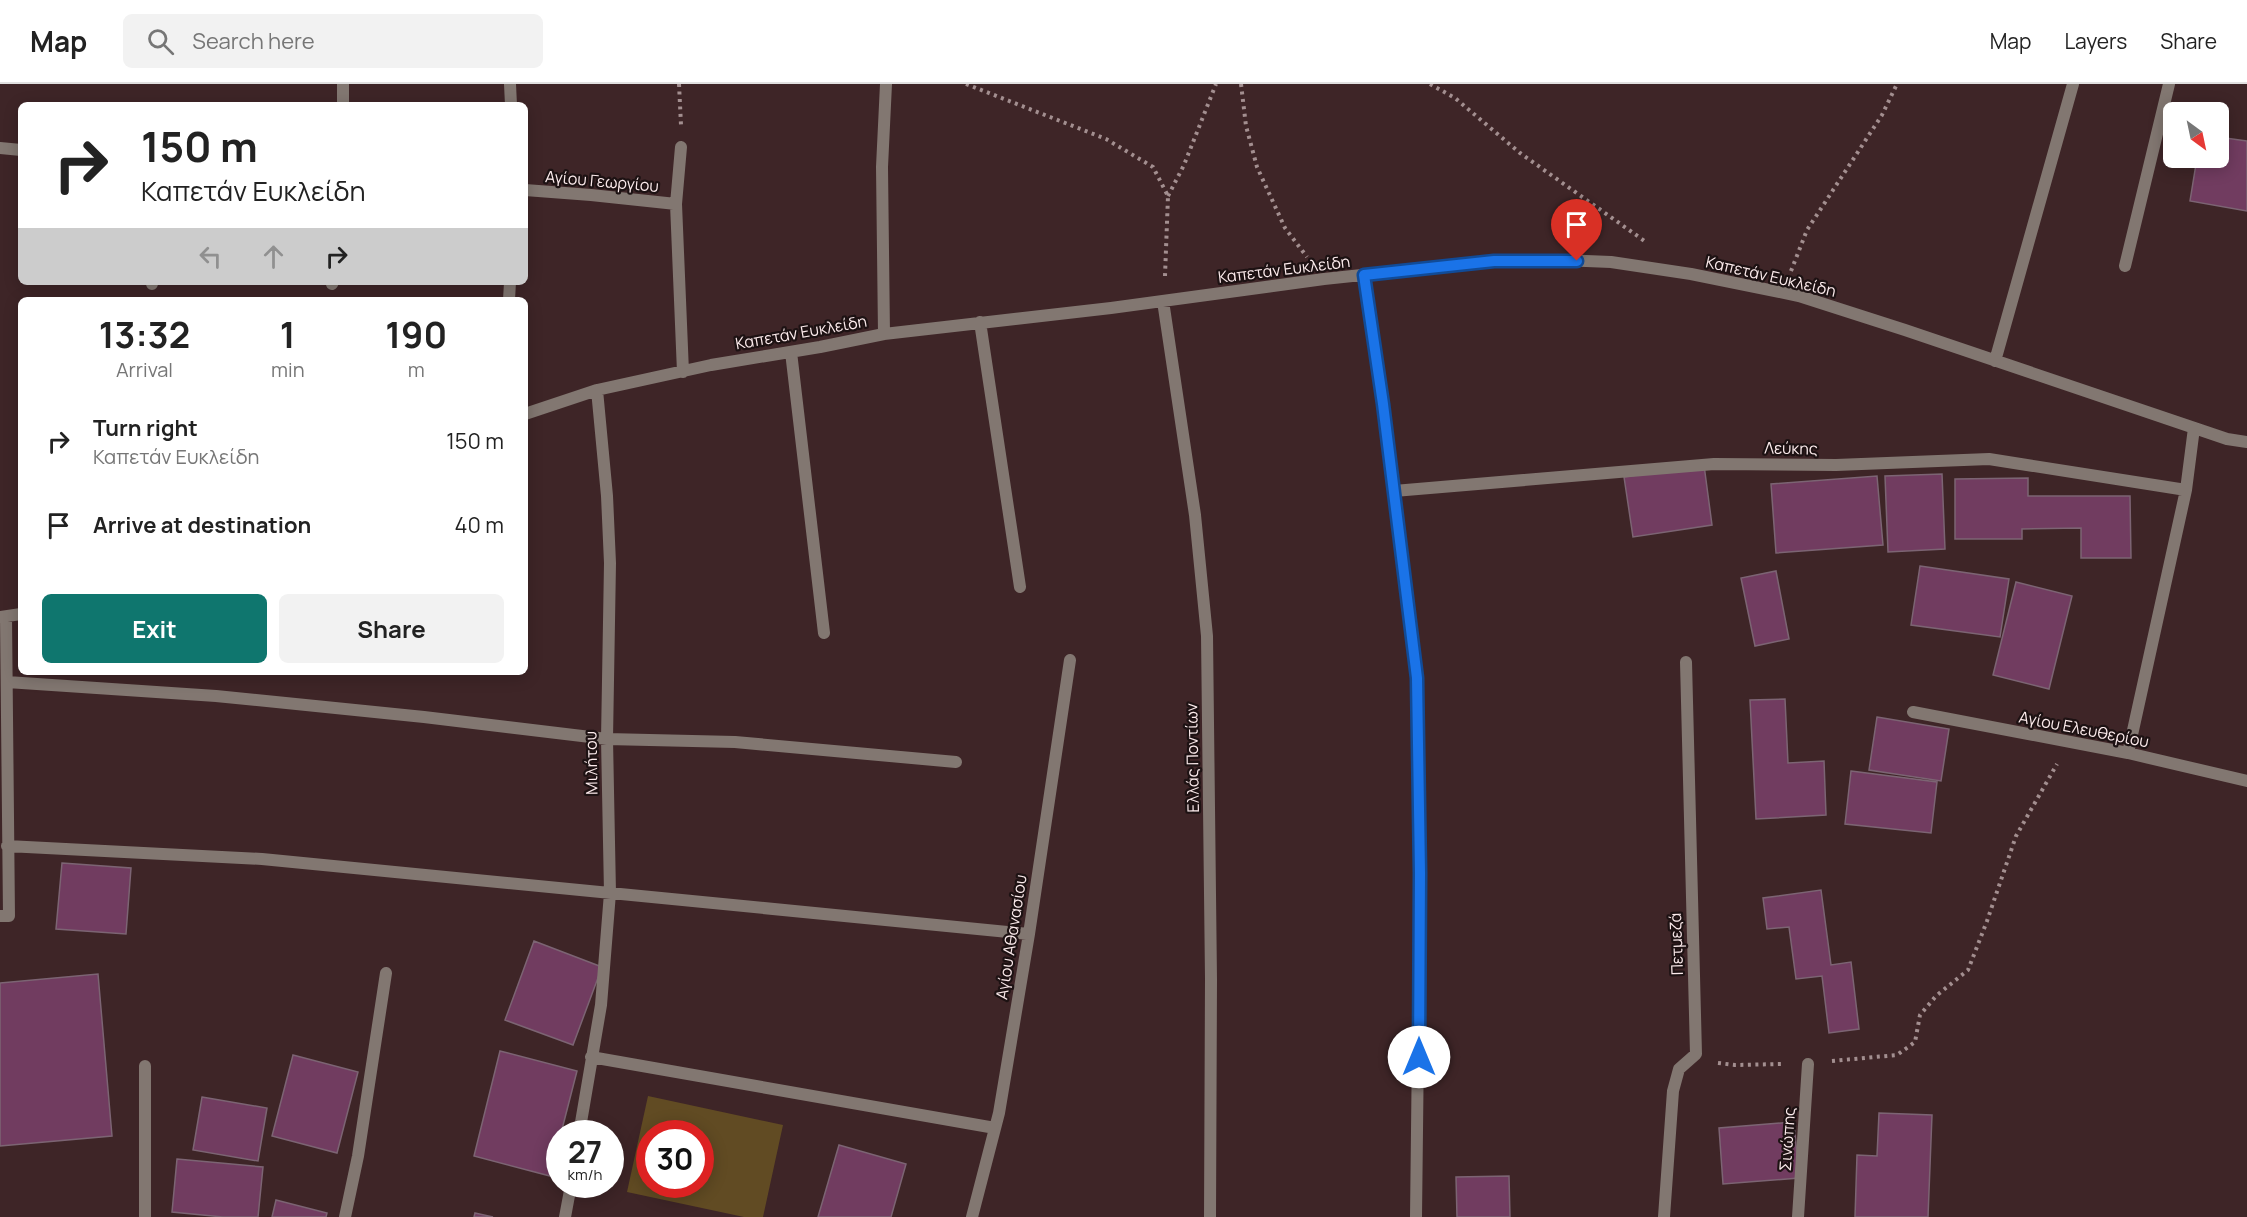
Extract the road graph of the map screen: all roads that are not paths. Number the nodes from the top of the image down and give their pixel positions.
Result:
1 (343, 84) edge
2 (510, 84) edge
3 (886, 84) edge
4 (2073, 84) edge
5 (2169, 84) edge
6 (343, 102) edge
7 (511, 102) edge
8 (681, 147) road end
9 (0, 148) edge
10 (18, 150) edge
11 (528, 190) edge
12 (676, 204) junction
13 (2125, 266) dead end
14 (1364, 275) junction
15 (1163, 301) junction
16 (980, 322) junction
17 (884, 334) junction
18 (791, 352) junction
19 (1995, 361) junction
20 (683, 372) junction
21 (597, 390) junction
22 (528, 413) edge
23 (2194, 428) junction
24 (2247, 442) edge
25 (2186, 490) junction
26 (1394, 491) junction
27 (1020, 587) dead end
28 (18, 614) edge
29 (3, 617) edge
30 (824, 633) dead end
31 (1070, 660) dead end
32 (1686, 662) dead end
33 (7, 682) junction
34 (1913, 712) dead end
35 (607, 739) junction
36 (2128, 753) junction
37 (956, 762) dead end
38 (2247, 781) edge
39 (7, 846) junction
40 (610, 893) junction
41 (0, 916) edge
42 (1029, 933) junction
43 (386, 974) dead end
44 (591, 1057) junction
45 (1808, 1064) road end
46 (145, 1066) dead end
47 (581, 1120) edge
48 (995, 1128) junction
49 (569, 1198) edge
50 (145, 1217) edge
51 (345, 1217) edge
52 (565, 1217) edge
53 (972, 1217) edge
54 (1210, 1217) edge
55 (1416, 1217) edge
56 (1664, 1217) edge
57 (1798, 1217) edge

1 - 6 street
2 - 7 street
3 - 17 street
4 - 19 street
5 - 13 street
8 - 12 street
9 - 10 street
11 - 12 street, Αγίου Γεωργίου
12 - 20 street
14 - 15 street, Καπετάν Ευκλείδη
14 - 19 street, Καπετάν Ευκλείδη
14 - 26 street
15 - 16 street, Καπετάν Ευκλείδη
15 - 54 street, Ελλάς Ποντίων
16 - 17 street, Καπετάν Ευκλείδη
16 - 27 street
17 - 18 street, Καπετάν Ευκλείδη
18 - 20 street, Καπετάν Ευκλείδη
18 - 30 street
19 - 23 street, Καπετάν Ευκλείδη
20 - 21 street, Καπετάν Ευκλείδη
21 - 22 street, Καπετάν Ευκλείδη
21 - 35 street, Μιλήτου
23 - 24 street, Καπετάν Ευκλείδη
23 - 25 street
25 - 26 street, Λεύκης
25 - 36 street
26 - 55 street
28 - 29 street
29 - 33 street
31 - 42 street, Αγίου Αθανασίου
32 - 56 street, Πετμεζά
33 - 35 street
33 - 39 street
34 - 36 street, Αγίου Ελευθερίου
35 - 37 street
35 - 40 street, Μιλήτου
36 - 38 street, Αγίου Ελευθερίου
39 - 40 street
39 - 41 street
40 - 42 street
40 - 44 street, Μιλήτου
42 - 48 street, Αγίου Αθανασίου
43 - 51 street
44 - 47 street, Μιλήτου
44 - 48 street
45 - 57 street, Σινώπης
46 - 50 street
48 - 53 street, Αγίου Αθανασίου
49 - 52 street

